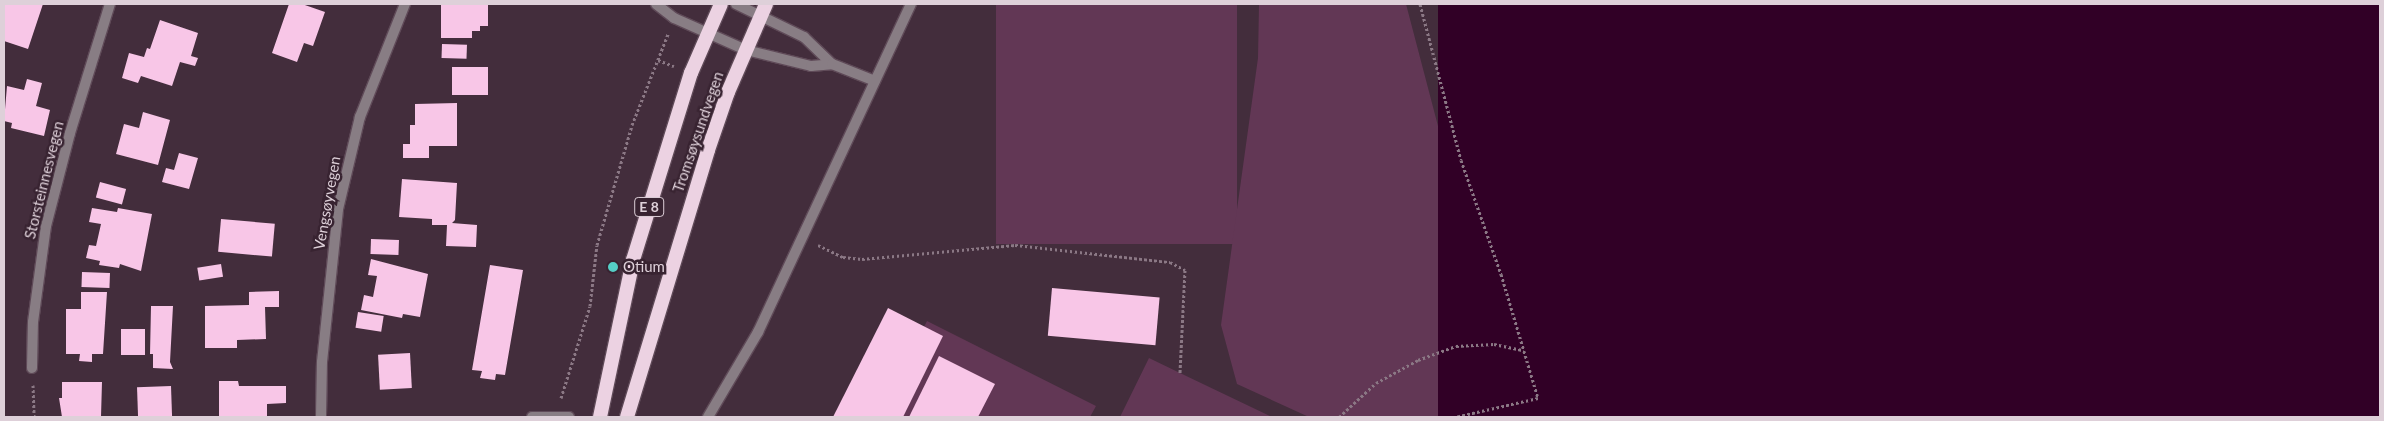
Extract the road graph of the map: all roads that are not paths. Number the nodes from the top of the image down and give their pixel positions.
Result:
1 (110, 4) edge
2 (405, 4) edge
3 (656, 4) edge
4 (721, 4) edge
5 (736, 4) edge
6 (911, 4) edge
7 (763, 9) edge
8 (707, 34) junction
9 (746, 50) junction
10 (832, 64) junction
11 (875, 81) junction
12 (32, 368) road end
13 (321, 417) edge
14 (532, 417) edge
15 (569, 417) edge
16 (600, 417) edge
17 (627, 417) edge
18 (708, 417) edge

1 - 12 street, Storsteinnesvegen
2 - 13 street, Vengsøyvegen
3 - 8 street
4 - 8 highway, Tromsøysundvegen / E 8
5 - 7 street
6 - 11 street
7 - 9 highway, Tromsøysundvegen / E 8
7 - 10 street
8 - 9 street
8 - 16 highway, Tromsøysundvegen / E 8
9 - 10 street
9 - 17 highway, Tromsøysundvegen / E 8
10 - 11 street
11 - 18 street
14 - 15 street

